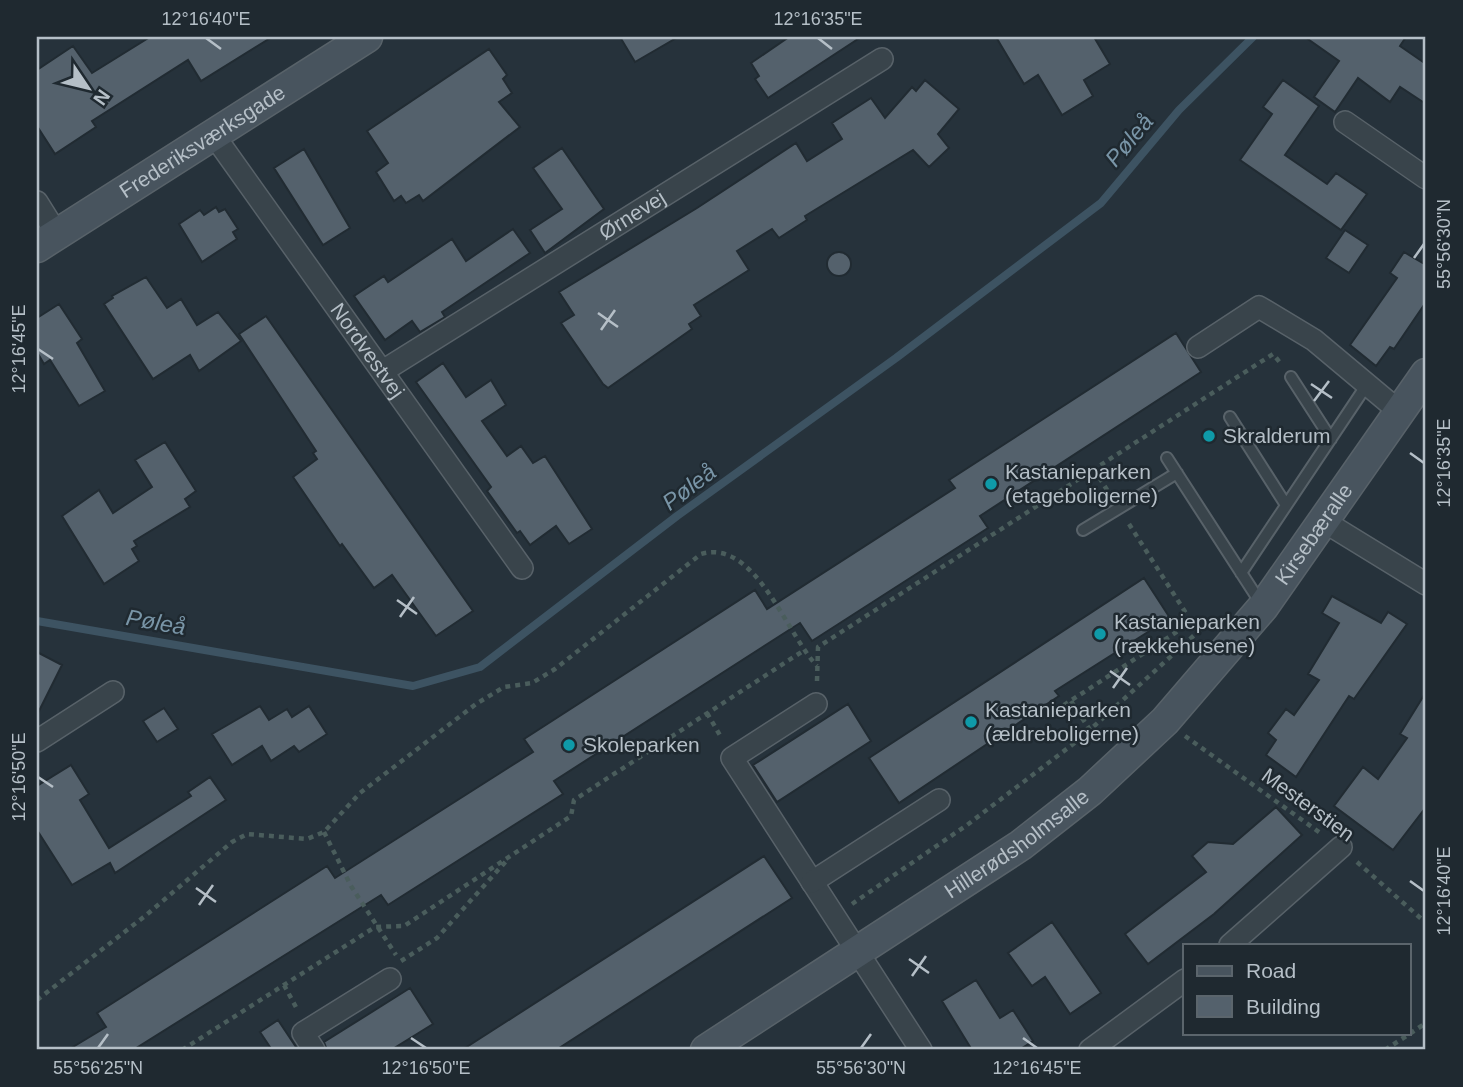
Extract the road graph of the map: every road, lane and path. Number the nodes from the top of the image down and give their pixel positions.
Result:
1 (367, 37) edge
2 (883, 59) dead end
3 (1345, 122) dead end
4 (213, 134) junction
5 (1426, 178) edge
6 (37, 202) edge
7 (47, 240) edge
8 (1198, 347) dead end
9 (383, 371) junction
10 (1426, 374) edge
11 (1291, 377) joint
12 (1368, 383) junction
13 (1400, 412) junction
14 (1230, 417) dead end
15 (1331, 439) junction
16 (1167, 458) dead end
17 (1094, 469) junction
18 (1177, 473) junction
19 (1286, 505) junction
20 (1119, 509) junction
21 (1325, 523) junction
22 (1083, 530) dead end
23 (522, 568) dead end
24 (1241, 573) junction
25 (1426, 584) edge
26 (1263, 607) junction
27 (1214, 618) dead end
28 (1192, 622) junction
29 (1198, 632) junction
30 (803, 651) junction
31 (817, 666) junction
32 (113, 692) dead end
33 (1071, 701) junction
34 (816, 704) joint
35 (1047, 716) dead end
36 (1165, 721) junction
37 (1090, 730) junction
38 (37, 741) edge
39 (939, 800) dead end
40 (324, 832) junction
41 (1341, 847) junction
42 (513, 854) junction
43 (812, 882) junction
44 (834, 916) junction
45 (1426, 923) edge
46 (375, 927) junction
47 (1231, 944) edge
48 (857, 953) junction
49 (395, 970) junction
50 (1183, 981) edge
51 (37, 1000) edge
52 (1426, 1023) edge
53 (1409, 1034) edge
54 (1410, 1034) edge
55 (182, 1050) edge
56 (314, 1050) edge
57 (706, 1050) edge
58 (920, 1050) edge
59 (1090, 1050) edge
60 (1385, 1050) edge

1 - 4 street, Frederiksværksgade
2 - 9 street, Ørnevej
3 - 5 street
4 - 7 street, Frederiksværksgade
4 - 9 street, Nordvestvej
6 - 7 street
8 - 12 street
9 - 23 street, Nordvestvej
10 - 13 street, Kirsebæralle
11 - 15 lane
11 - 17 path
12 - 13 street
12 - 15 lane
13 - 21 street, Kirsebæralle
14 - 19 lane
15 - 19 lane
16 - 18 lane
17 - 20 path
17 - 31 path
18 - 20 lane
18 - 24 lane
19 - 24 lane
20 - 22 lane
20 - 28 path
21 - 25 street
21 - 26 street, Kirsebæralle
24 - 26 lane
26 - 36 street, Kirsebæralle
27 - 29 path
28 - 29 path
28 - 33 path
29 - 37 path
30 - 31 path
30 - 40 path
30 - 42 path
31 - 34 path
32 - 38 street
33 - 35 path
33 - 37 path
34 - 43 street
36 - 41 path, Mesterstien
36 - 48 street, Hillerødsholmsalle
37 - 44 path
39 - 43 street
40 - 46 path
40 - 51 path
41 - 45 path, Mesterstien
41 - 47 street
42 - 46 path
42 - 49 path
43 - 44 street
44 - 48 street
46 - 49 path
46 - 55 path
48 - 57 street, Hillerødsholmsalle
48 - 58 street
49 - 56 street
50 - 59 street
52 - 54 path
53 - 60 path

